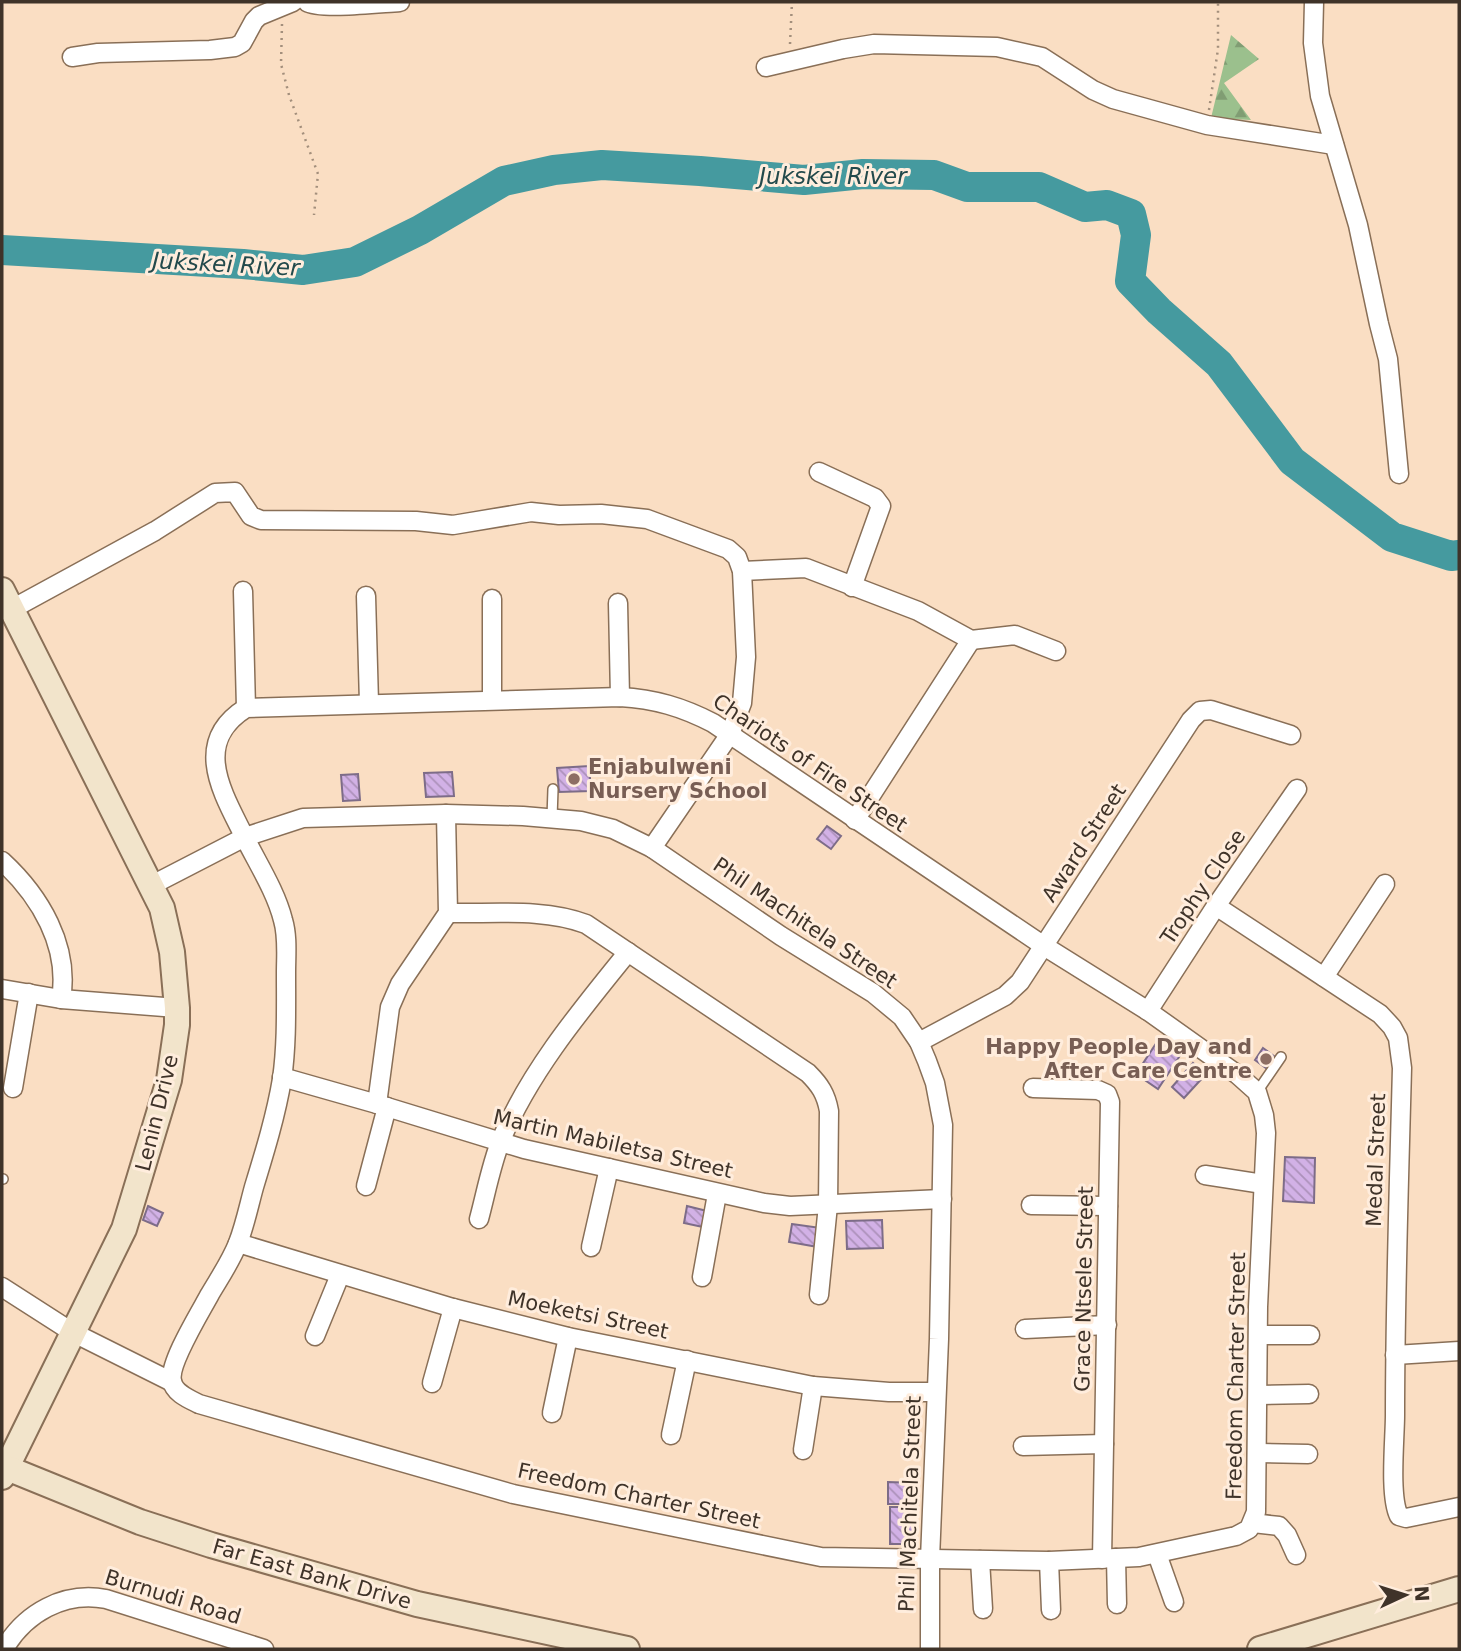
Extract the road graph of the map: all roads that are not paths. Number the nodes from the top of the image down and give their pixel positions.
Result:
1 (307, 2) edge
2 (400, 2) edge
3 (1314, 2) edge
4 (288, 4) edge
5 (72, 57) dead end
6 (766, 67) dead end
7 (1334, 145) junction
8 (819, 472) dead end
9 (1399, 474) dead end
10 (742, 571) junction
11 (852, 587) junction
12 (243, 591) dead end
13 (366, 596) dead end
14 (7, 599) edge
15 (492, 599) dead end
16 (618, 603) dead end
17 (971, 640) junction
18 (1056, 651) dead end
19 (620, 696) junction
20 (492, 699) junction
21 (369, 703) junction
22 (246, 708) junction
23 (730, 734) junction
24 (1291, 735) dead end
25 (553, 789) dead end
26 (1297, 789) dead end
27 (446, 814) junction
28 (552, 818) junction
29 (855, 820) junction
30 (245, 836) junction
31 (652, 848) junction
32 (2, 861) edge
33 (1385, 884) dead end
34 (152, 886) junction
35 (1216, 906) junction
36 (448, 913) junction
37 (1044, 946) junction
38 (628, 951) junction
39 (1324, 977) junction
40 (2, 989) edge
41 (29, 993) junction
42 (61, 999) junction
43 (177, 1009) junction
44 (1148, 1011) junction
45 (919, 1042) junction
46 (1281, 1057) dead end
47 (282, 1077) junction
48 (13, 1088) dead end
49 (1033, 1088) dead end
50 (1257, 1093) junction
51 (382, 1105) junction
52 (500, 1142) junction
53 (609, 1168) junction
54 (1205, 1175) dead end
55 (1263, 1184) junction
56 (366, 1186) dead end
57 (718, 1194) junction
58 (942, 1199) junction
59 (828, 1205) junction
60 (1031, 1205) dead end
61 (1108, 1206) junction
62 (479, 1219) dead end
63 (238, 1243) junction
64 (591, 1247) dead end
65 (340, 1275) junction
66 (702, 1277) dead end
67 (2, 1287) edge
68 (819, 1295) dead end
69 (453, 1308) junction
70 (1107, 1325) junction
71 (1025, 1328) dead end
72 (72, 1332) junction
73 (1258, 1335) junction
74 (1310, 1335) dead end
75 (315, 1336) dead end
76 (568, 1337) junction
77 (1459, 1350) edge
78 (1395, 1355) junction
79 (687, 1360) junction
80 (172, 1382) junction
81 (432, 1383) dead end
82 (813, 1386) junction
83 (936, 1392) junction
84 (1309, 1394) dead end
85 (1258, 1395) junction
86 (552, 1413) dead end
87 (671, 1435) dead end
88 (1104, 1444) junction
89 (1023, 1446) dead end
90 (803, 1450) dead end
91 (1257, 1452) junction
92 (1308, 1454) dead end
93 (4, 1473) edge
94 (1459, 1507) edge
95 (1253, 1523) junction
96 (1157, 1554) junction
97 (1296, 1555) dead end
98 (930, 1559) junction
99 (1109, 1559) junction
100 (980, 1560) junction
101 (1049, 1561) junction
102 (1459, 1589) edge
103 (1174, 1602) dead end
104 (1117, 1604) dead end
105 (982, 1609) dead end
106 (1051, 1611) dead end
107 (4, 1649) edge
108 (264, 1649) edge
109 (627, 1649) edge
110 (930, 1649) edge
111 (1260, 1649) edge

1 - 2 street
3 - 7 street
4 - 5 street
6 - 7 street
7 - 9 street
8 - 11 street
10 - 11 street
10 - 14 street
10 - 23 street
11 - 17 street
12 - 22 street
13 - 21 street
14 - 34 street, Lenin Drive
15 - 20 street
16 - 19 street
17 - 18 street
17 - 29 street
19 - 20 street, Chariots of Fire Street
19 - 23 street, Chariots of Fire Street
20 - 21 street, Chariots of Fire Street
21 - 22 street, Chariots of Fire Street
22 - 30 street
23 - 29 street, Chariots of Fire Street
23 - 31 street
24 - 37 street, Award Street
25 - 28 lane
26 - 35 street, Trophy Close
27 - 28 street, Phil Machitela Street
27 - 30 street, Phil Machitela Street
27 - 36 street
28 - 31 street, Phil Machitela Street
29 - 37 street, Chariots of Fire Street
30 - 34 street, Phil Machitela Street
30 - 47 street
31 - 45 street, Phil Machitela Street
32 - 42 street
33 - 39 street
34 - 43 street, Lenin Drive
35 - 39 street, Medal Street
35 - 44 street, Trophy Close
36 - 38 street
36 - 51 street
37 - 44 street, Chariots of Fire Street
37 - 45 street, Award Street
38 - 52 street
38 - 59 street
39 - 78 street, Medal Street
40 - 41 street
41 - 42 street
41 - 48 street
42 - 43 street
43 - 72 street, Lenin Drive
44 - 50 street, Chariots of Fire Street
45 - 58 street, Phil Machitela Street
46 - 50 lane
47 - 51 street, Martin Mabiletsa Street
47 - 63 street
49 - 61 street, Grace Ntsele Street
50 - 55 street, Freedom Charter Street
51 - 52 street, Martin Mabiletsa Street
51 - 56 street
52 - 53 street, Martin Mabiletsa Street
52 - 62 street
53 - 57 street, Martin Mabiletsa Street
53 - 64 street
54 - 55 street
55 - 73 street, Freedom Charter Street
57 - 59 street, Martin Mabiletsa Street
57 - 66 street
58 - 59 street, Martin Mabiletsa Street
58 - 83 street, Phil Machitela Street
59 - 68 street
60 - 61 street
61 - 70 street, Grace Ntsele Street
63 - 65 street, Moeketsi Street
63 - 80 street
65 - 69 street, Moeketsi Street
65 - 75 street
67 - 72 street, Freedom Charter Street
69 - 76 street, Moeketsi Street
69 - 81 street
70 - 71 street
70 - 88 street, Grace Ntsele Street
72 - 80 street, Freedom Charter Street
72 - 93 street, Lenin Drive
73 - 74 street
73 - 85 street, Freedom Charter Street
76 - 79 street, Moeketsi Street
76 - 86 street
77 - 78 street
78 - 94 street, Medal Street
79 - 82 street, Moeketsi Street
79 - 87 street
80 - 98 street, Freedom Charter Street
82 - 83 street, Moeketsi Street
82 - 90 street
83 - 98 street, Phil Machitela Street
84 - 85 street
85 - 91 street, Freedom Charter Street
88 - 89 street
88 - 99 street, Grace Ntsele Street
91 - 92 street
91 - 95 street, Freedom Charter Street
93 - 109 street, Far East Bank Drive
95 - 96 street, Freedom Charter Street
95 - 97 street
96 - 99 street, Freedom Charter Street
96 - 103 street
98 - 100 street, Freedom Charter Street
98 - 110 street, Phil Machitela Street
99 - 101 street, Freedom Charter Street
99 - 104 street, Grace Ntsele Street
100 - 101 street, Freedom Charter Street
100 - 105 street
101 - 106 street
102 - 111 street
107 - 108 street, Burnudi Road

